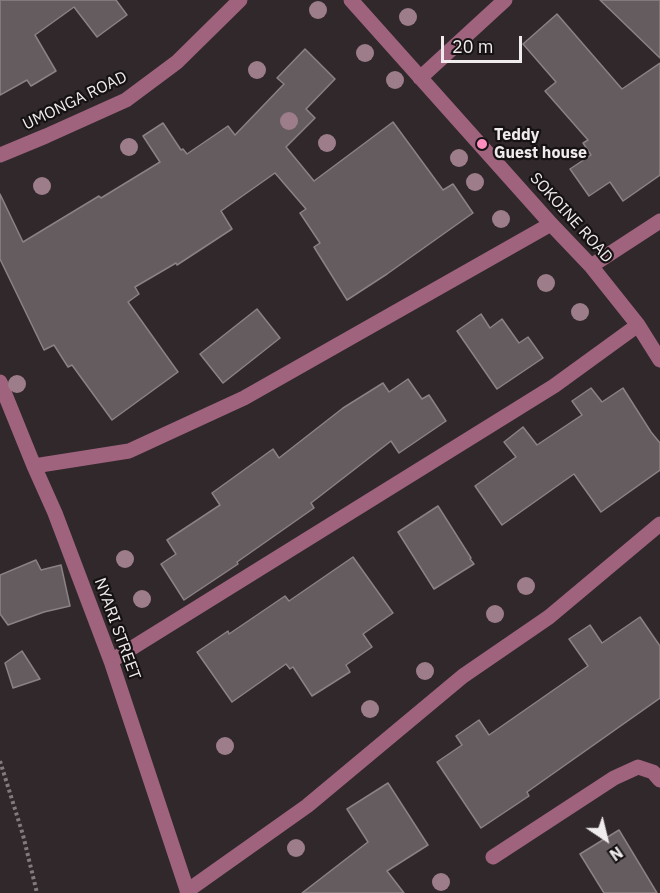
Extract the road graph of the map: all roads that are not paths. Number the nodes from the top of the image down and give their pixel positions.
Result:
1 (240, 0) edge
2 (351, 0) edge
3 (505, 0) edge
4 (420, 78) junction
5 (0, 155) edge
6 (660, 222) edge
7 (551, 224) junction
8 (591, 266) junction
9 (638, 325) junction
10 (660, 360) edge
11 (0, 382) edge
12 (34, 466) junction
13 (660, 524) edge
14 (111, 661) junction
15 (660, 780) edge
16 (493, 857) dead end
17 (187, 892) edge

1 - 5 street, UMONGA ROAD
2 - 4 street, SOKOINE ROAD
3 - 4 street
4 - 7 street, SOKOINE ROAD
6 - 8 street
7 - 8 street, SOKOINE ROAD
7 - 12 street
8 - 9 street, SOKOINE ROAD
9 - 10 street, SOKOINE ROAD
9 - 14 street
11 - 12 street, NYARI STREET
12 - 14 street, NYARI STREET
13 - 17 street
14 - 17 street, NYARI STREET
15 - 16 street

